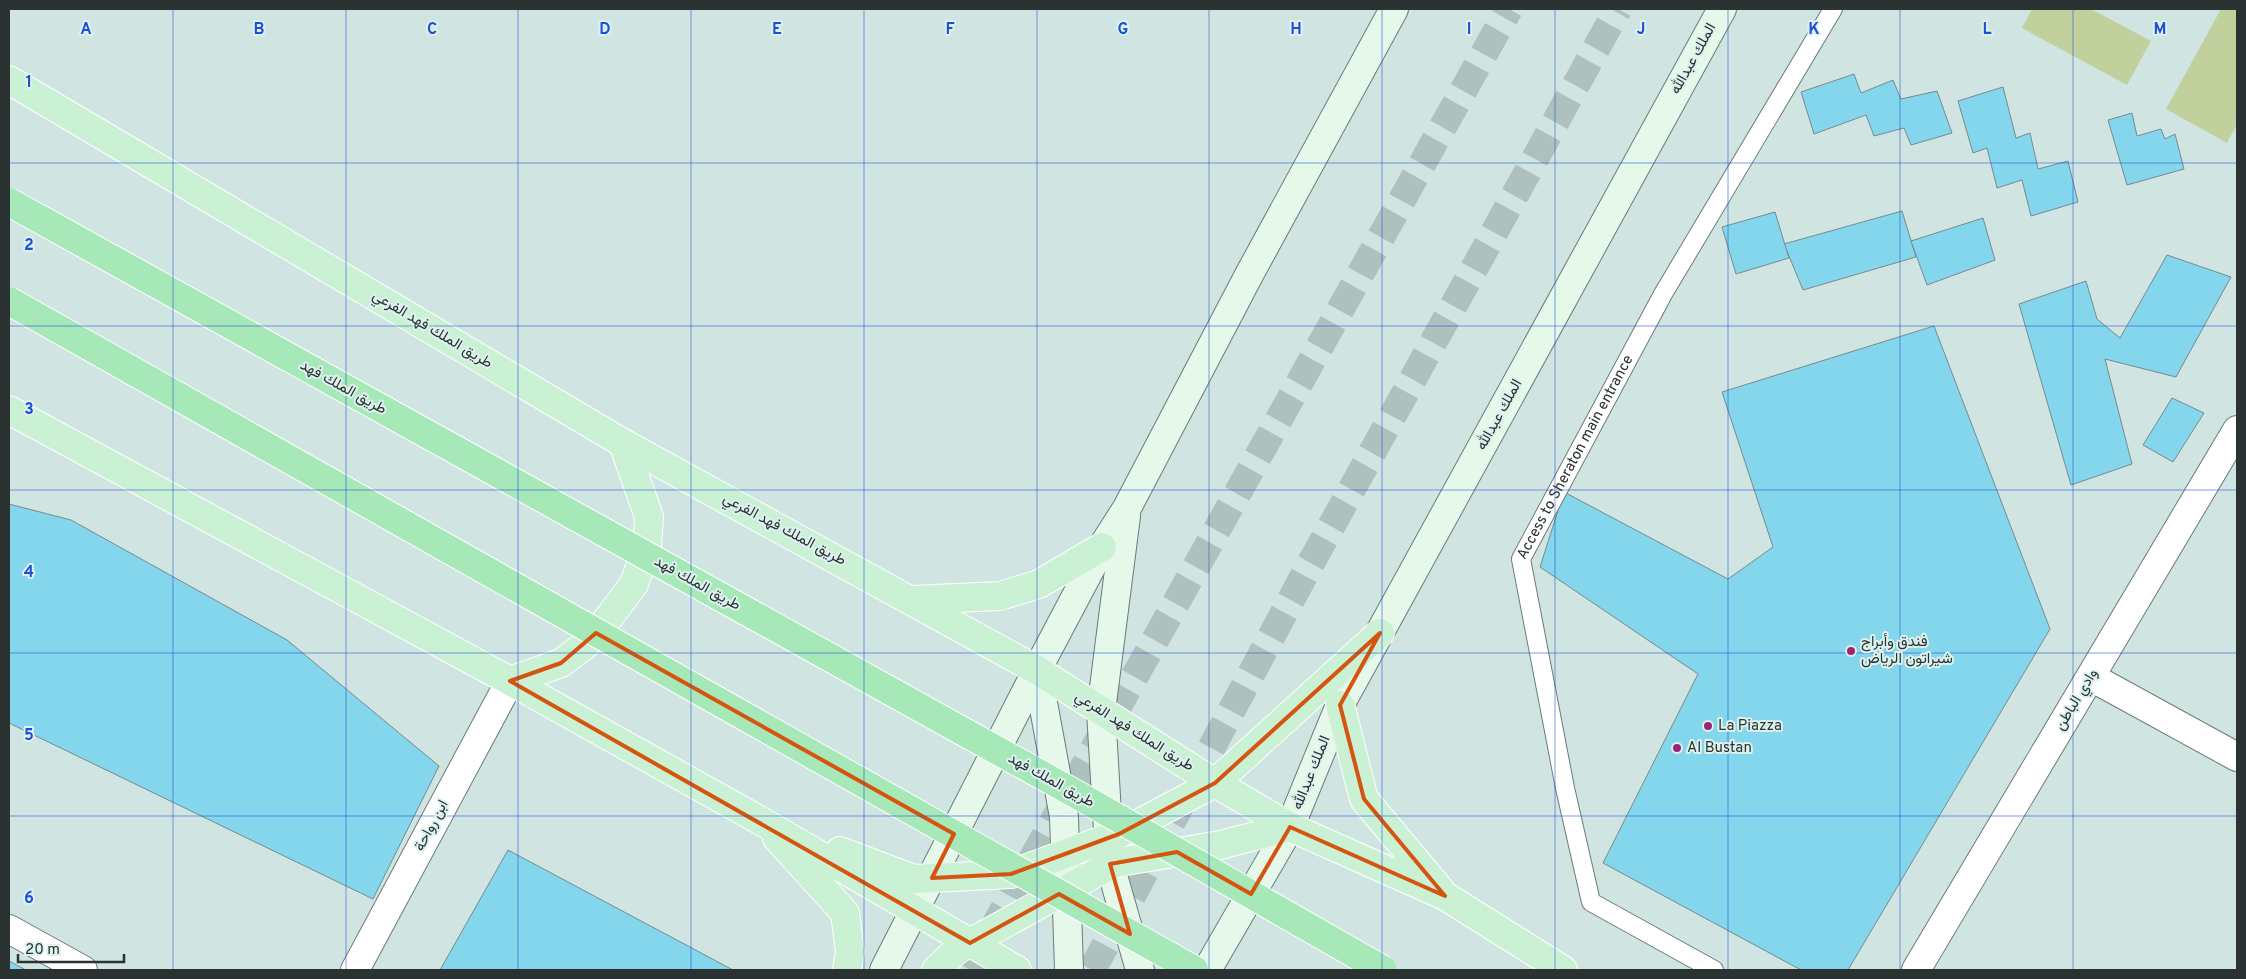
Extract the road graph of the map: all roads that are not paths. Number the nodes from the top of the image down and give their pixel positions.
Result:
1 (1394, 9) edge
2 (1722, 9) edge
3 (1833, 9) edge
4 (9, 80) edge
5 (9, 202) edge
6 (9, 301) edge
7 (9, 410) edge
8 (2237, 430) edge
9 (623, 443) junction
10 (1127, 508) junction
11 (1102, 547) junction
12 (913, 600) junction
13 (1380, 633) junction
14 (1036, 670) junction
15 (2091, 677) junction
16 (510, 681) junction
17 (1340, 705) junction
18 (1101, 712) junction
19 (2237, 757) edge
20 (1215, 783) junction
21 (761, 820) junction
22 (1290, 827) junction
23 (1109, 838) junction
24 (1066, 854) junction
25 (1110, 865) junction
26 (932, 878) junction
27 (1067, 890) junction
28 (1445, 896) junction
29 (916, 910) junction
30 (9, 929) edge
31 (970, 943) junction
32 (83, 970) edge
33 (354, 970) edge
34 (847, 970) edge
35 (884, 970) edge
36 (936, 970) edge
37 (1017, 970) edge
38 (1069, 970) edge
39 (1140, 970) edge
40 (1194, 970) edge
41 (1206, 970) edge
42 (1383, 970) edge
43 (1563, 970) edge
44 (1714, 970) edge
45 (1916, 970) edge

1 - 10 main road
2 - 13 main road, الملك عبدالله
3 - 44 lane, Access to Sheraton main entrance
4 - 9 main road, طريق الملك فهد الفرعي
5 - 42 highway, طريق الملك فهد, bridge
6 - 40 highway, bridge
7 - 16 main road
8 - 15 street, وادي الباطن
9 - 12 main road, طريق الملك فهد الفرعي
9 - 16 main road
10 - 11 main road
10 - 18 main road
11 - 12 main road
11 - 14 main road
12 - 14 main road, طريق الملك فهد الفرعي
13 - 17 main road, الملك عبدالله
13 - 20 main road
14 - 18 main road, طريق الملك فهد الفرعي
14 - 24 main road
14 - 26 main road
15 - 19 street
15 - 45 street, وادي الباطن
16 - 21 main road
16 - 33 street, ابن رواحة
17 - 22 main road, الملك عبدالله
17 - 28 main road
18 - 20 main road, طريق الملك فهد الفرعي
18 - 23 main road
20 - 22 main road, طريق الملك فهد الفرعي
20 - 23 main road
21 - 26 main road
21 - 29 main road
21 - 34 main road
22 - 25 main road
22 - 28 main road, طريق الملك فهد الفرعي
22 - 41 main road, الملك عبدالله
23 - 24 main road
23 - 25 main road
24 - 26 main road
24 - 27 main road
25 - 27 main road
25 - 39 main road
26 - 29 main road
27 - 31 main road
27 - 38 main road
28 - 43 main road, طريق الملك فهد الفرعي
29 - 31 main road
29 - 35 main road
30 - 32 street
31 - 36 main road
31 - 37 main road

